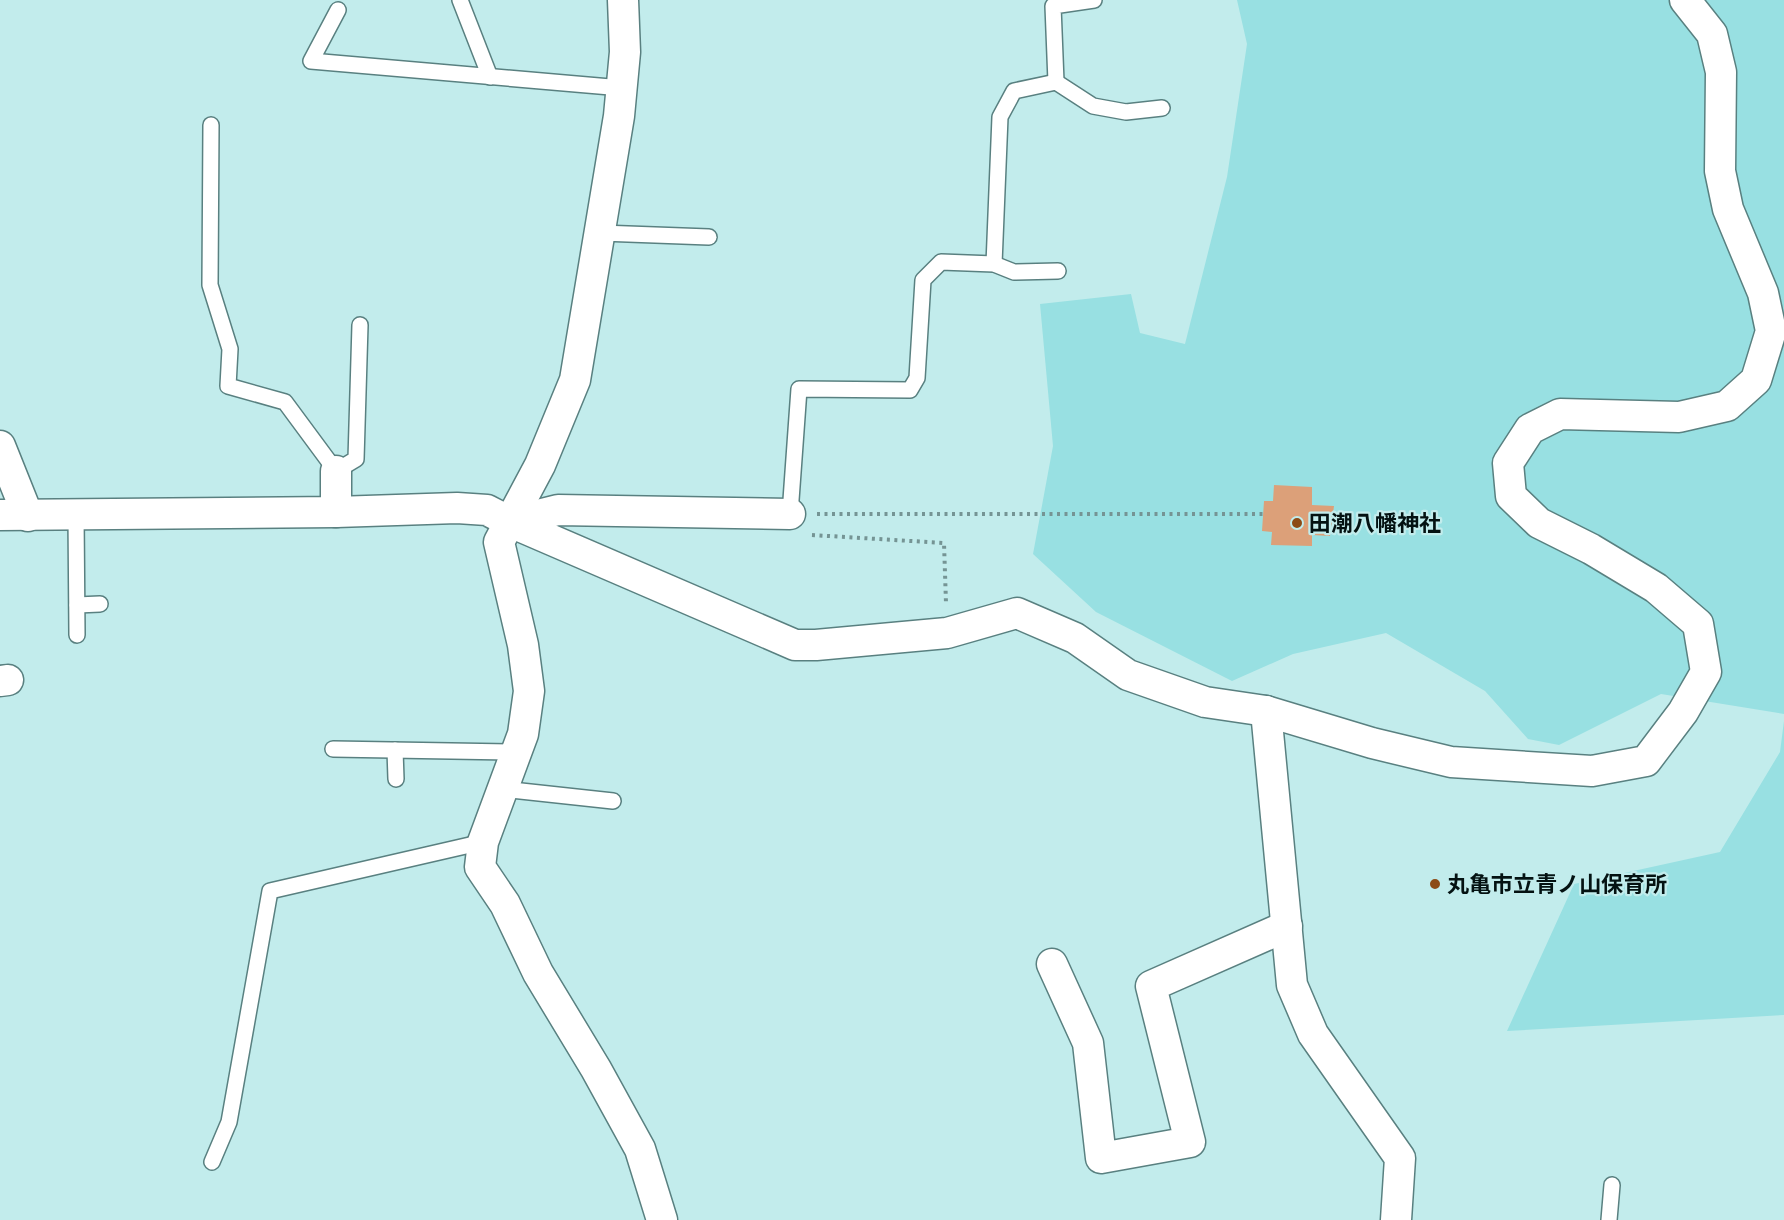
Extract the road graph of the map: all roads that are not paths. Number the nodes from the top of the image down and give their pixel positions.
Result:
1 (460, 0) edge
2 (623, 0) edge
3 (1094, 0) edge
4 (1685, 0) edge
5 (338, 10) dead end
6 (490, 76) junction
7 (1056, 82) junction
8 (622, 88) junction
9 (1162, 108) dead end
10 (211, 125) dead end
11 (601, 233) junction
12 (709, 237) dead end
13 (994, 264) junction
14 (1058, 271) dead end
15 (360, 325) dead end
16 (0, 446) edge
17 (336, 471) junction
18 (336, 512) junction
19 (790, 514) joint
20 (76, 515) junction
21 (14, 516) edge
22 (510, 522) junction
23 (100, 604) dead end
24 (77, 605) junction
25 (77, 635) dead end
26 (1266, 711) junction
27 (333, 749) dead end
28 (395, 750) junction
29 (516, 752) junction
30 (396, 779) dead end
31 (502, 789) junction
32 (613, 801) dead end
33 (483, 842) junction
34 (1287, 926) junction
35 (1052, 964) dead end
36 (212, 1162) dead end
37 (1612, 1185) dead end
38 (662, 1220) edge
39 (1396, 1220) edge
40 (1609, 1220) edge

1 - 6 lane
2 - 8 street
3 - 7 lane
4 - 26 street
5 - 6 lane
6 - 8 lane
7 - 9 lane
7 - 13 lane
8 - 11 street
10 - 17 lane
11 - 12 lane
11 - 22 street
13 - 14 lane
13 - 19 lane
15 - 17 lane
16 - 21 street
17 - 18 street
18 - 20 street
18 - 22 street
19 - 22 street
20 - 21 street
20 - 24 lane
22 - 26 street
22 - 29 street
23 - 24 lane
24 - 25 lane
26 - 34 street
27 - 28 lane
28 - 29 lane
28 - 30 lane
29 - 31 street
31 - 32 lane
31 - 33 street
33 - 36 lane
33 - 38 street
34 - 35 street
34 - 39 street
37 - 40 lane

